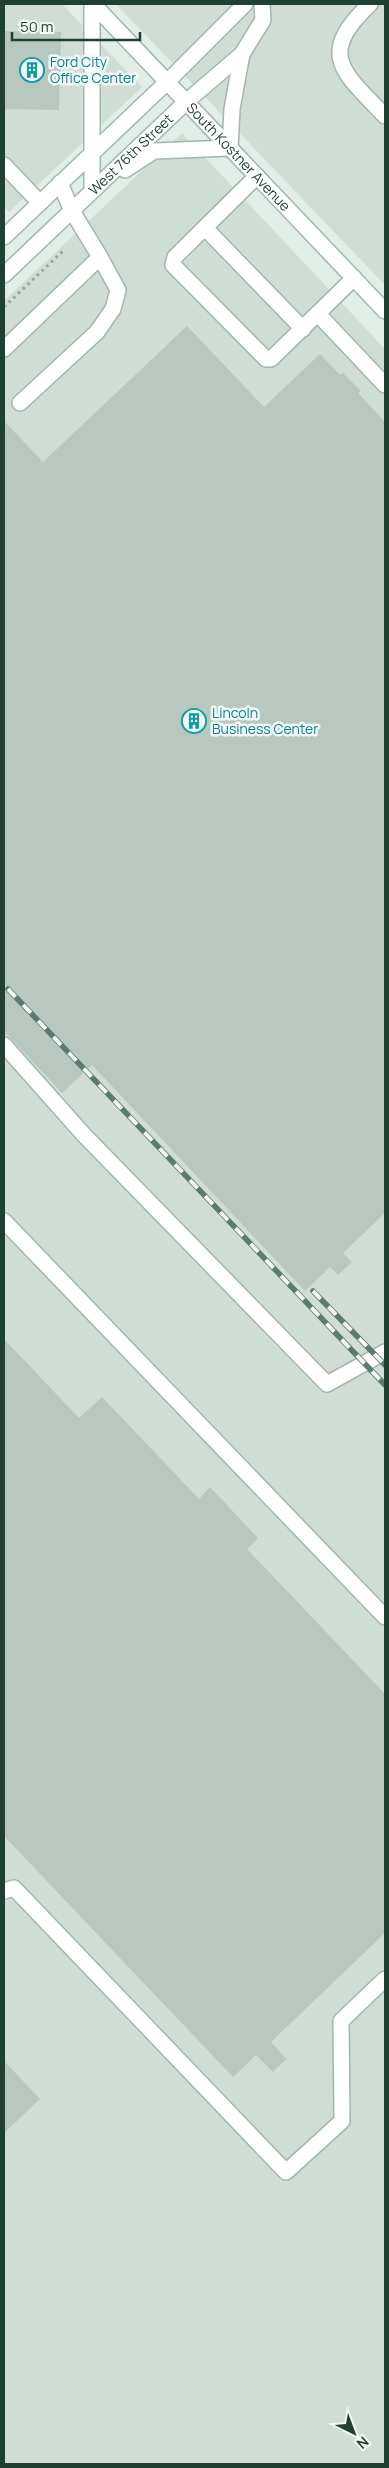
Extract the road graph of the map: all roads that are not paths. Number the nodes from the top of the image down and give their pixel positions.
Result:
1 (93, 4) edge
2 (245, 4) edge
3 (262, 4) edge
4 (370, 4) edge
5 (242, 54) junction
6 (167, 82) junction
7 (187, 101) junction
8 (385, 116) edge
9 (230, 148) junction
10 (92, 153) junction
11 (4, 165) edge
12 (257, 176) junction
13 (60, 184) junction
14 (92, 191) junction
15 (40, 203) junction
16 (72, 211) junction
17 (205, 228) junction
18 (4, 237) edge
19 (100, 257) junction
20 (4, 275) edge
21 (354, 278) junction
22 (385, 311) edge
23 (318, 314) junction
24 (303, 329) junction
25 (4, 350) edge
26 (385, 385) edge
27 (20, 403) dead end
28 (4, 1045) edge
29 (4, 1221) edge
30 (385, 1352) edge
31 (385, 1617) edge
32 (4, 1891) edge
33 (385, 1979) edge

1 - 6 street, South Kostner Avenue
1 - 10 street
2 - 6 street, West 76th Street
3 - 5 street, West 76th Street
4 - 8 street
5 - 7 street, West 76th Street
5 - 9 street
6 - 7 street, South Kostner Avenue
6 - 10 street, West 76th Street
7 - 9 street, South Kostner Avenue
7 - 14 street, West 76th Street
9 - 12 street, South Kostner Avenue
9 - 14 street
10 - 13 street, West 76th Street
10 - 14 street
11 - 15 street
12 - 17 street
12 - 21 street, South Kostner Avenue
13 - 15 street, West 76th Street
13 - 16 street
14 - 16 street, West 76th Street
15 - 18 street, West 76th Street
16 - 19 street
16 - 20 street, West 76th Street
17 - 24 street
17 - 24 street
19 - 25 street
19 - 27 street
21 - 22 street, South Kostner Avenue
21 - 23 street
23 - 24 street
23 - 26 street
28 - 30 street
29 - 31 street
32 - 33 street

